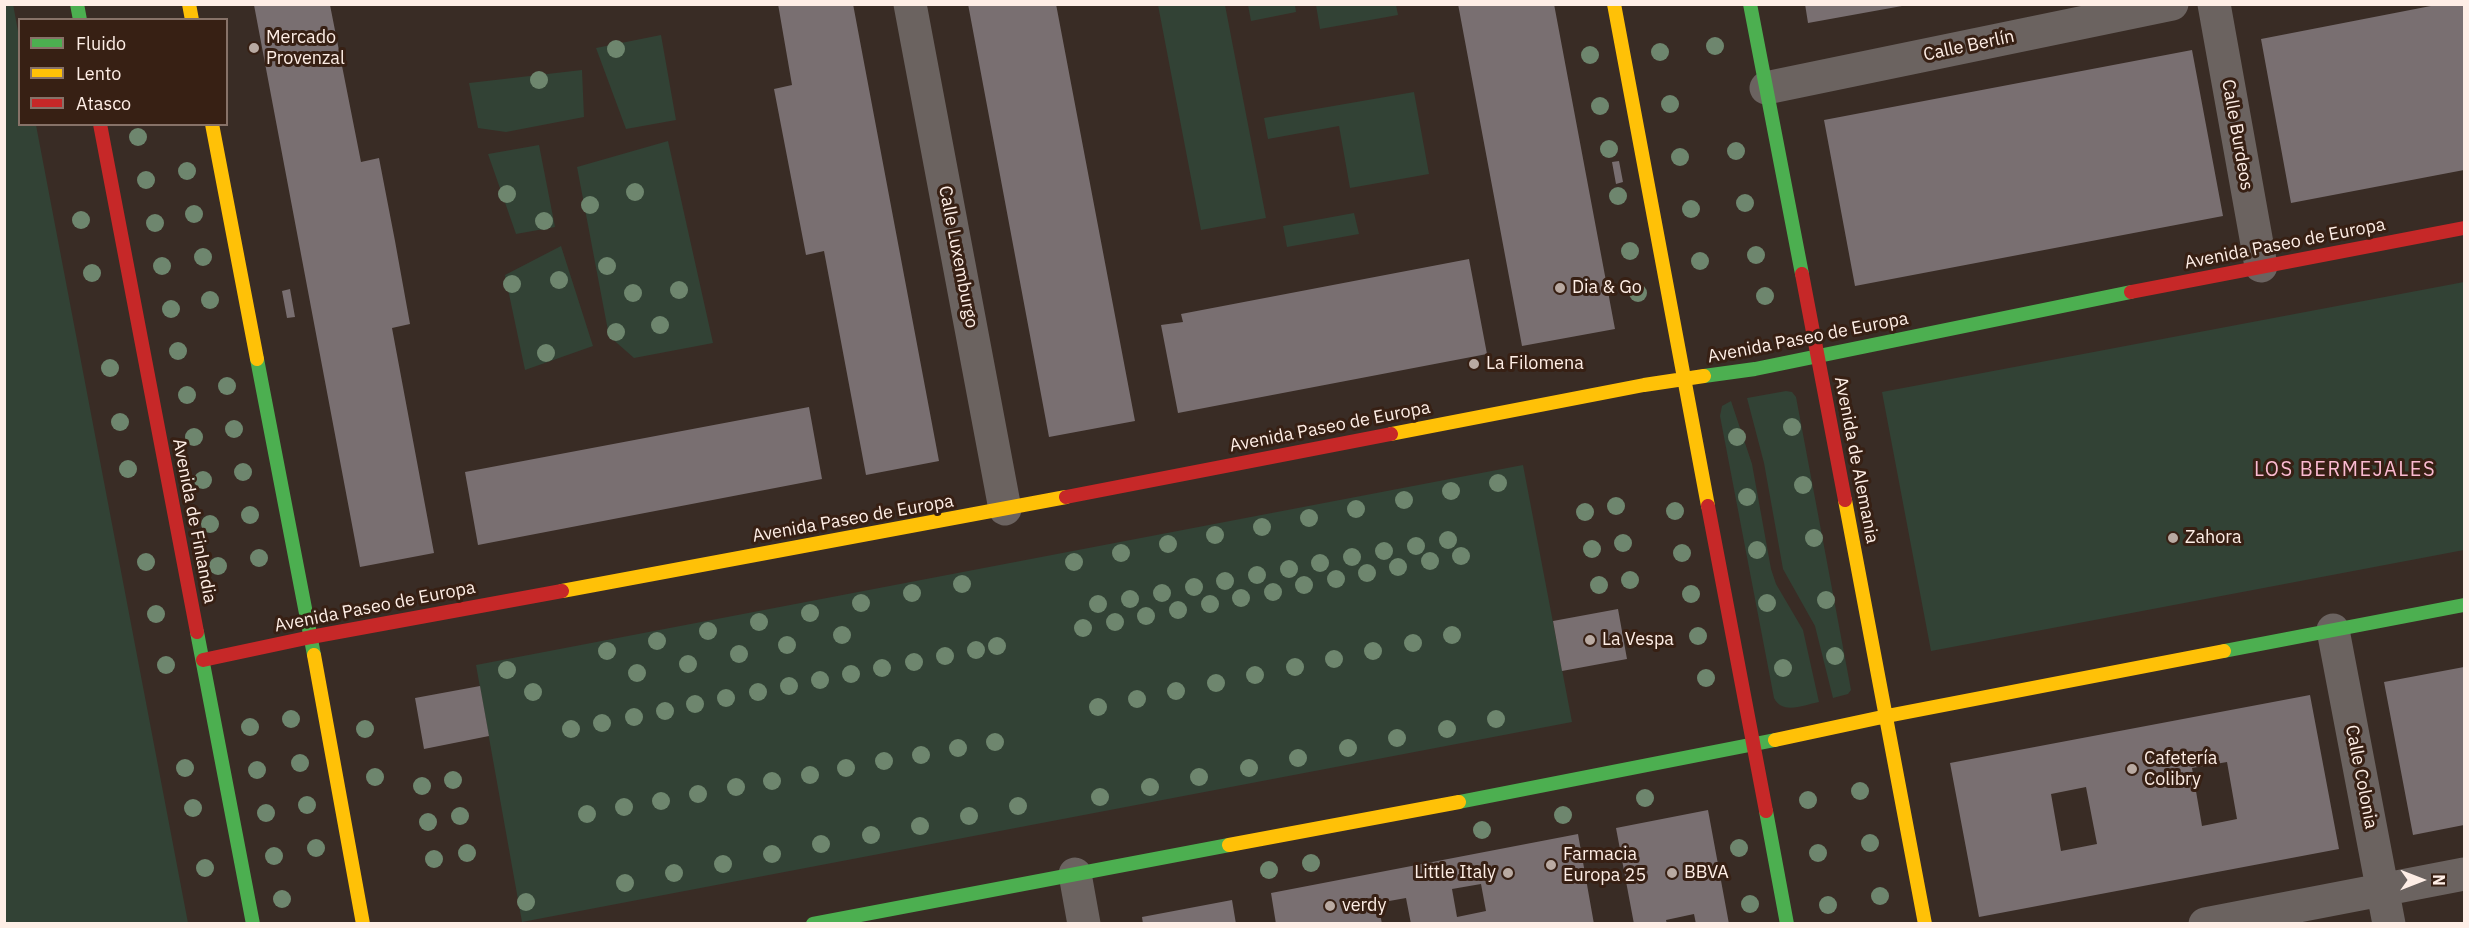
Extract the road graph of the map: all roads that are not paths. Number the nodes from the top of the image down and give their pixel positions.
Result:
1 (910, 4) edge
2 (1614, 4) edge
3 (1750, 4) edge
4 (2172, 4) edge
5 (2214, 4) edge
6 (1766, 88) junction
7 (100, 126) edge
8 (212, 126) edge
9 (2464, 228) edge
10 (2261, 266) junction
11 (1817, 356) junction
12 (1685, 379) junction
13 (1005, 509) junction
14 (2464, 605) edge
15 (2333, 630) junction
16 (311, 637) junction
17 (202, 660) junction
18 (1887, 716) junction
19 (1754, 745) junction
20 (1075, 874) junction
21 (2464, 874) edge
22 (2383, 890) junction
23 (253, 924) edge
24 (363, 924) edge
25 (813, 924) edge
26 (1084, 924) edge
27 (1787, 924) edge
28 (1925, 924) edge
29 (2205, 924) edge
30 (2389, 924) edge

1 - 13 street, Calle Luxemburgo
2 - 12 street
3 - 6 street, Avenida de Alemania
4 - 6 street, Calle Berlín
5 - 10 street, Calle Burdeos
6 - 11 street, Avenida de Alemania
7 - 17 street, Avenida de Finlandia
8 - 16 street
9 - 10 street, Avenida Paseo de Europa
10 - 11 street, Avenida Paseo de Europa
11 - 12 street, Avenida Paseo de Europa
11 - 18 street, Avenida de Alemania
12 - 13 street, Avenida Paseo de Europa
12 - 19 street
13 - 16 street, Avenida Paseo de Europa
14 - 15 street
15 - 18 street
15 - 22 street, Calle Colonia
16 - 17 street, Avenida Paseo de Europa
16 - 24 street
17 - 23 street, Avenida de Finlandia
18 - 19 street
18 - 28 street, Avenida de Alemania
19 - 20 street
19 - 27 street
20 - 25 street
20 - 26 street
21 - 22 street
22 - 29 street
22 - 30 street, Calle Colonia

